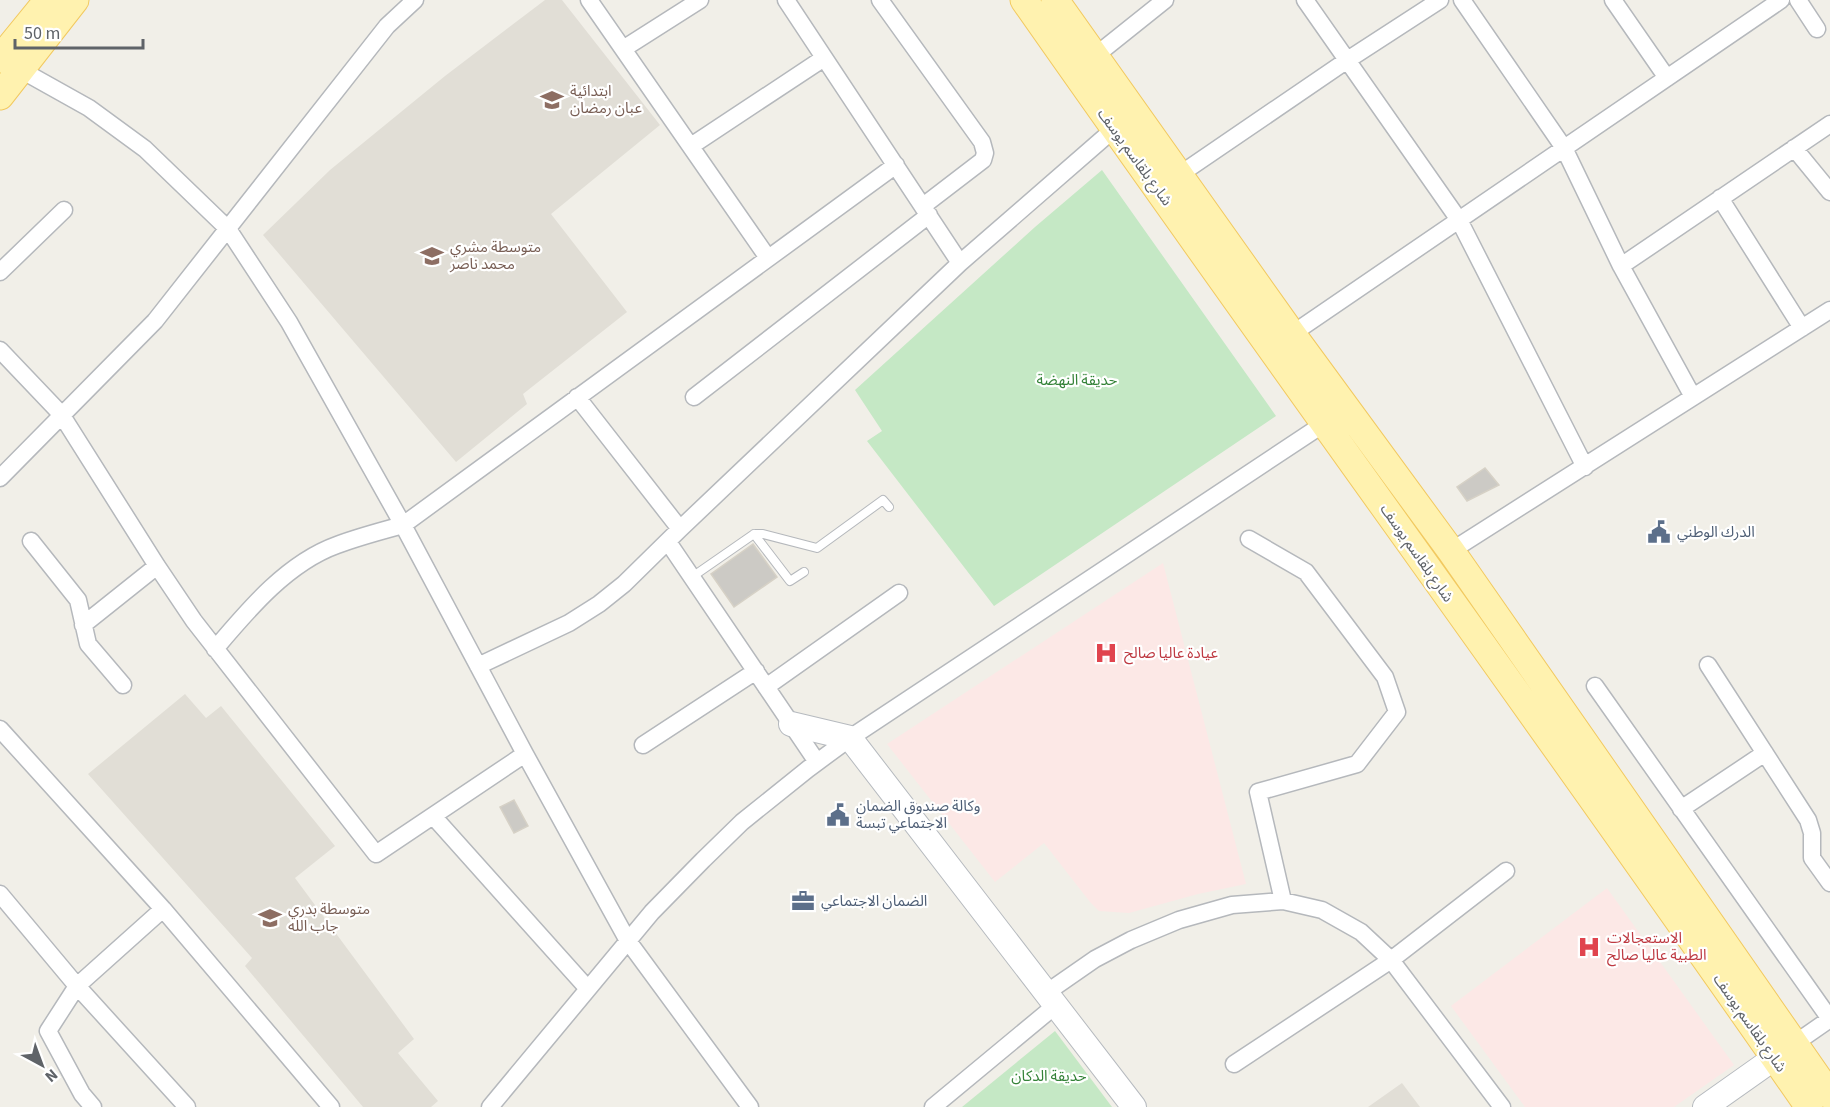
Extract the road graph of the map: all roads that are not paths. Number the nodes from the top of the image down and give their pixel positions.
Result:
1 (48, 0) edge
2 (75, 0) edge
3 (415, 0) edge
4 (589, 0) edge
5 (700, 0) edge
6 (786, 0) edge
7 (880, 0) edge
8 (1024, 0) edge
9 (1055, 0) edge
10 (1165, 0) edge
11 (1305, 0) edge
12 (1440, 0) edge
13 (1462, 0) edge
14 (1613, 0) edge
15 (1781, 0) edge
16 (1798, 0) edge
17 (1817, 29) dead end
18 (623, 49) junction
19 (1095, 56) junction
20 (824, 58) junction
21 (1346, 61) junction
22 (10, 65) edge
23 (1667, 78) junction
24 (0, 96) edge
25 (1830, 124) edge
26 (1114, 129) junction
27 (691, 146) junction
28 (1564, 148) junction
29 (1794, 148) junction
30 (897, 165) junction
31 (1179, 175) junction
32 (1830, 192) edge
33 (1720, 198) junction
34 (64, 210) dead end
35 (926, 210) junction
36 (1459, 220) junction
37 (228, 229) junction
38 (768, 258) junction
39 (960, 263) junction
40 (1621, 266) junction
41 (0, 272) edge
42 (1830, 310) edge
43 (1802, 328) junction
44 (1292, 334) junction
45 (0, 350) edge
46 (577, 397) junction
47 (694, 397) dead end
48 (1693, 397) junction
49 (61, 414) junction
50 (1325, 423) junction
51 (1585, 467) junction
52 (0, 478) edge
53 (889, 507) dead end
54 (403, 525) junction
55 (680, 529) junction
56 (754, 534) junction
57 (1249, 539) dead end
58 (31, 542) dead end
59 (668, 542) junction
60 (1452, 551) junction
61 (157, 566) junction
62 (804, 572) dead end
63 (692, 577) junction
64 (899, 593) dead end
65 (84, 625) junction
66 (215, 649) junction
67 (1708, 665) dead end
68 (478, 666) junction
69 (756, 671) junction
70 (123, 685) dead end
71 (1595, 686) dead end
72 (766, 687) junction
73 (791, 724) junction
74 (0, 729) edge
75 (850, 738) junction
76 (643, 745) dead end
77 (1765, 753) junction
78 (525, 754) junction
79 (817, 762) junction
80 (1682, 808) junction
81 (433, 816) junction
82 (1506, 871) dead end
83 (1830, 884) edge
84 (0, 894) edge
85 (1283, 901) junction
86 (163, 909) junction
87 (628, 941) junction
88 (1391, 960) junction
89 (77, 986) junction
90 (588, 989) junction
91 (1051, 999) junction
92 (1830, 1019) edge
93 (1785, 1051) junction
94 (1234, 1064) dead end
95 (1830, 1095) edge
96 (93, 1107) edge
97 (187, 1107) edge
98 (331, 1107) edge
99 (490, 1107) edge
100 (750, 1107) edge
101 (933, 1107) edge
102 (1134, 1107) edge
103 (1502, 1107) edge
104 (1705, 1107) edge
105 (1809, 1107) edge

1 - 22 main road
2 - 22 main road
3 - 37 street
4 - 18 street
5 - 18 street
6 - 20 street
7 - 35 street
8 - 26 main road, شارع بلقاسم يوسف
9 - 19 main road, شارع بلقاسم يوسف
10 - 19 street
11 - 21 street
12 - 21 street
13 - 28 street
14 - 23 street
15 - 23 street
16 - 17 street
18 - 27 street
19 - 31 main road, شارع بلقاسم يوسف
20 - 27 street
20 - 30 street
21 - 31 street
21 - 36 street
22 - 24 main road
22 - 37 street
23 - 28 street
25 - 29 street
26 - 39 street
26 - 50 main road, شارع بلقاسم يوسف
27 - 38 street
28 - 36 street
28 - 40 street
29 - 32 street
29 - 33 street
30 - 35 street
30 - 38 street
31 - 44 main road, شارع بلقاسم يوسف
33 - 40 street
33 - 43 street
34 - 41 street
35 - 39 street
35 - 47 street
36 - 44 street
36 - 51 street
37 - 49 street
37 - 54 street
38 - 46 street
39 - 55 street
40 - 48 street
42 - 43 street
43 - 48 street
44 - 60 main road, شارع بلقاسم يوسف
45 - 49 street
46 - 54 street
46 - 55 street
48 - 51 street
49 - 52 street
49 - 61 street
50 - 75 street
50 - 93 main road, شارع بلقاسم يوسف
51 - 60 street
53 - 56 lane
54 - 66 street
54 - 68 street
55 - 59 street
56 - 62 lane
56 - 63 lane
57 - 85 street
58 - 65 street
59 - 63 street
59 - 68 street
60 - 93 main road, شارع بلقاسم يوسف
61 - 65 street
61 - 66 street
63 - 69 street
64 - 72 street
65 - 70 street
66 - 81 street
67 - 77 street
68 - 78 street
69 - 72 street
69 - 76 street
71 - 80 street
72 - 73 street
73 - 75 street
73 - 79 street
74 - 86 street
75 - 79 street
75 - 91 street
77 - 80 street
77 - 83 street
78 - 81 street
78 - 87 street
79 - 87 street
80 - 92 street
81 - 90 street
82 - 88 street
84 - 89 street
85 - 88 street
85 - 91 street
86 - 89 street
86 - 98 street
87 - 90 street
87 - 100 street
88 - 94 street
88 - 103 street
89 - 96 street
89 - 97 street
90 - 99 street
91 - 101 street
91 - 102 street
92 - 93 street
93 - 95 main road, شارع بلقاسم يوسف
93 - 104 street
93 - 105 main road, شارع بلقاسم يوسف

